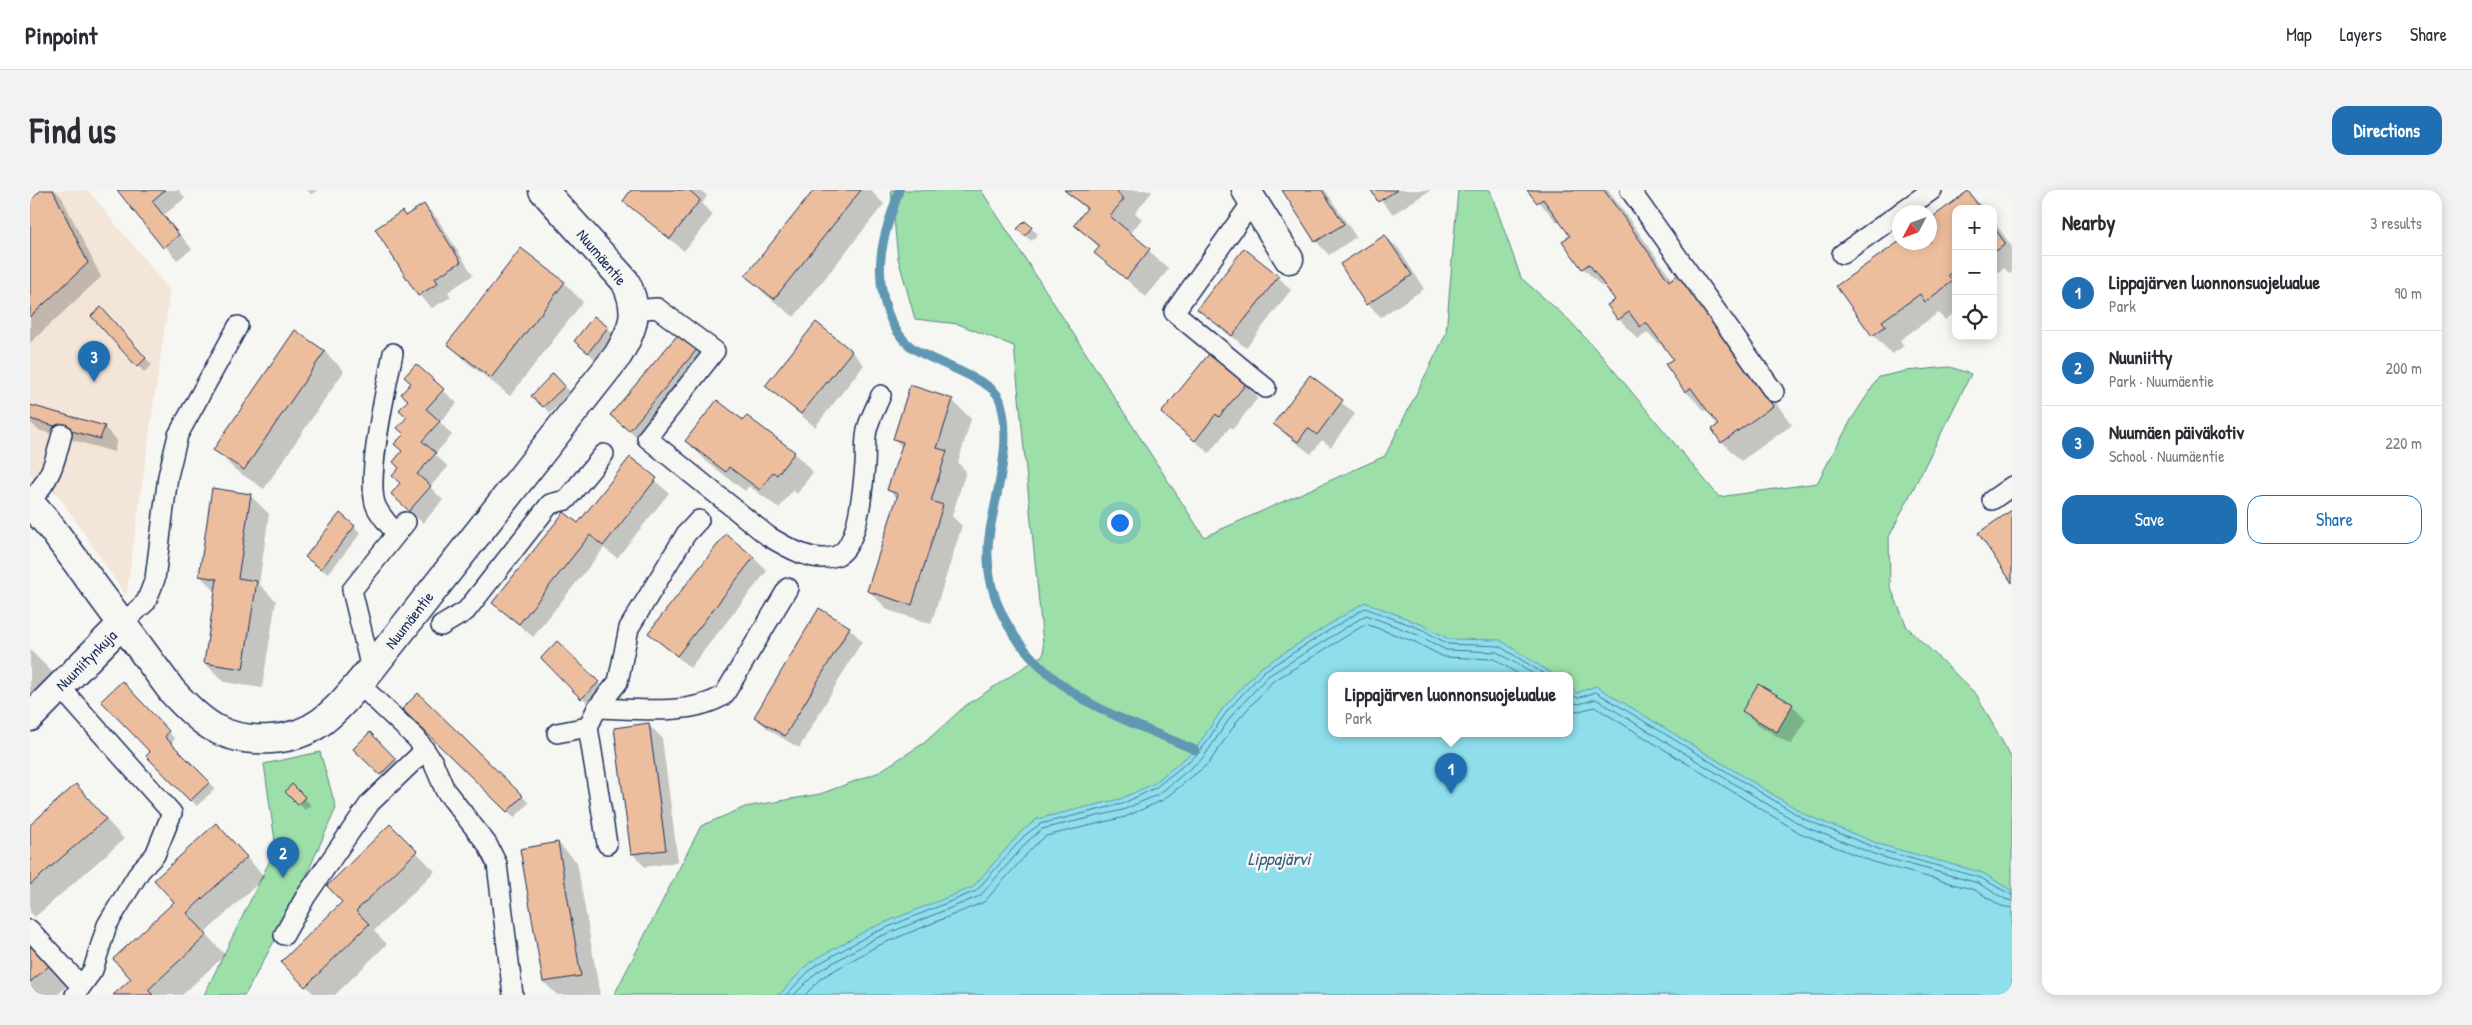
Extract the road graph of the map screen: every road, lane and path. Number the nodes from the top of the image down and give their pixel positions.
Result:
1 (543, 190) edge
2 (1630, 190) edge
3 (1932, 190) edge
4 (1250, 196) edge
5 (1911, 205) edge
6 (1892, 219) edge
7 (1842, 254) dead end
8 (1289, 259) dead end
9 (634, 310) junction
10 (238, 326) dead end
11 (393, 352) dead end
12 (1266, 388) dead end
13 (1774, 392) dead end
14 (882, 395) dead end
15 (62, 434) dead end
16 (604, 454) dead end
17 (2012, 486) edge
18 (1992, 500) dead end
19 (30, 502) edge
20 (699, 520) dead end
21 (788, 588) dead end
22 (122, 624) junction
23 (441, 626) dead end
24 (365, 677) junction
25 (60, 687) junction
26 (597, 708) junction
27 (30, 717) edge
28 (588, 727) junction
29 (557, 733) dead end
30 (425, 750) junction
31 (607, 844) dead end
32 (30, 930) edge
33 (284, 935) dead end
34 (78, 991) edge
35 (513, 995) edge

1 - 9 street, Nuumäentie
2 - 13 lane
3 - 5 lane
4 - 8 street
4 - 12 lane
6 - 7 lane
9 - 14 lane
9 - 24 street, Nuumäentie
10 - 22 lane
11 - 24 lane
15 - 19 lane
16 - 23 lane
17 - 18 lane
19 - 22 street, Nuumäentie
20 - 26 lane
21 - 26 lane
22 - 24 street, Nuumäentie
22 - 25 street, Nuuniitynkuja
24 - 30 lane
25 - 27 street, Nuuniitynkuja
25 - 34 lane
26 - 28 lane
28 - 29 lane
28 - 31 lane
30 - 33 lane
30 - 35 lane
32 - 34 lane

